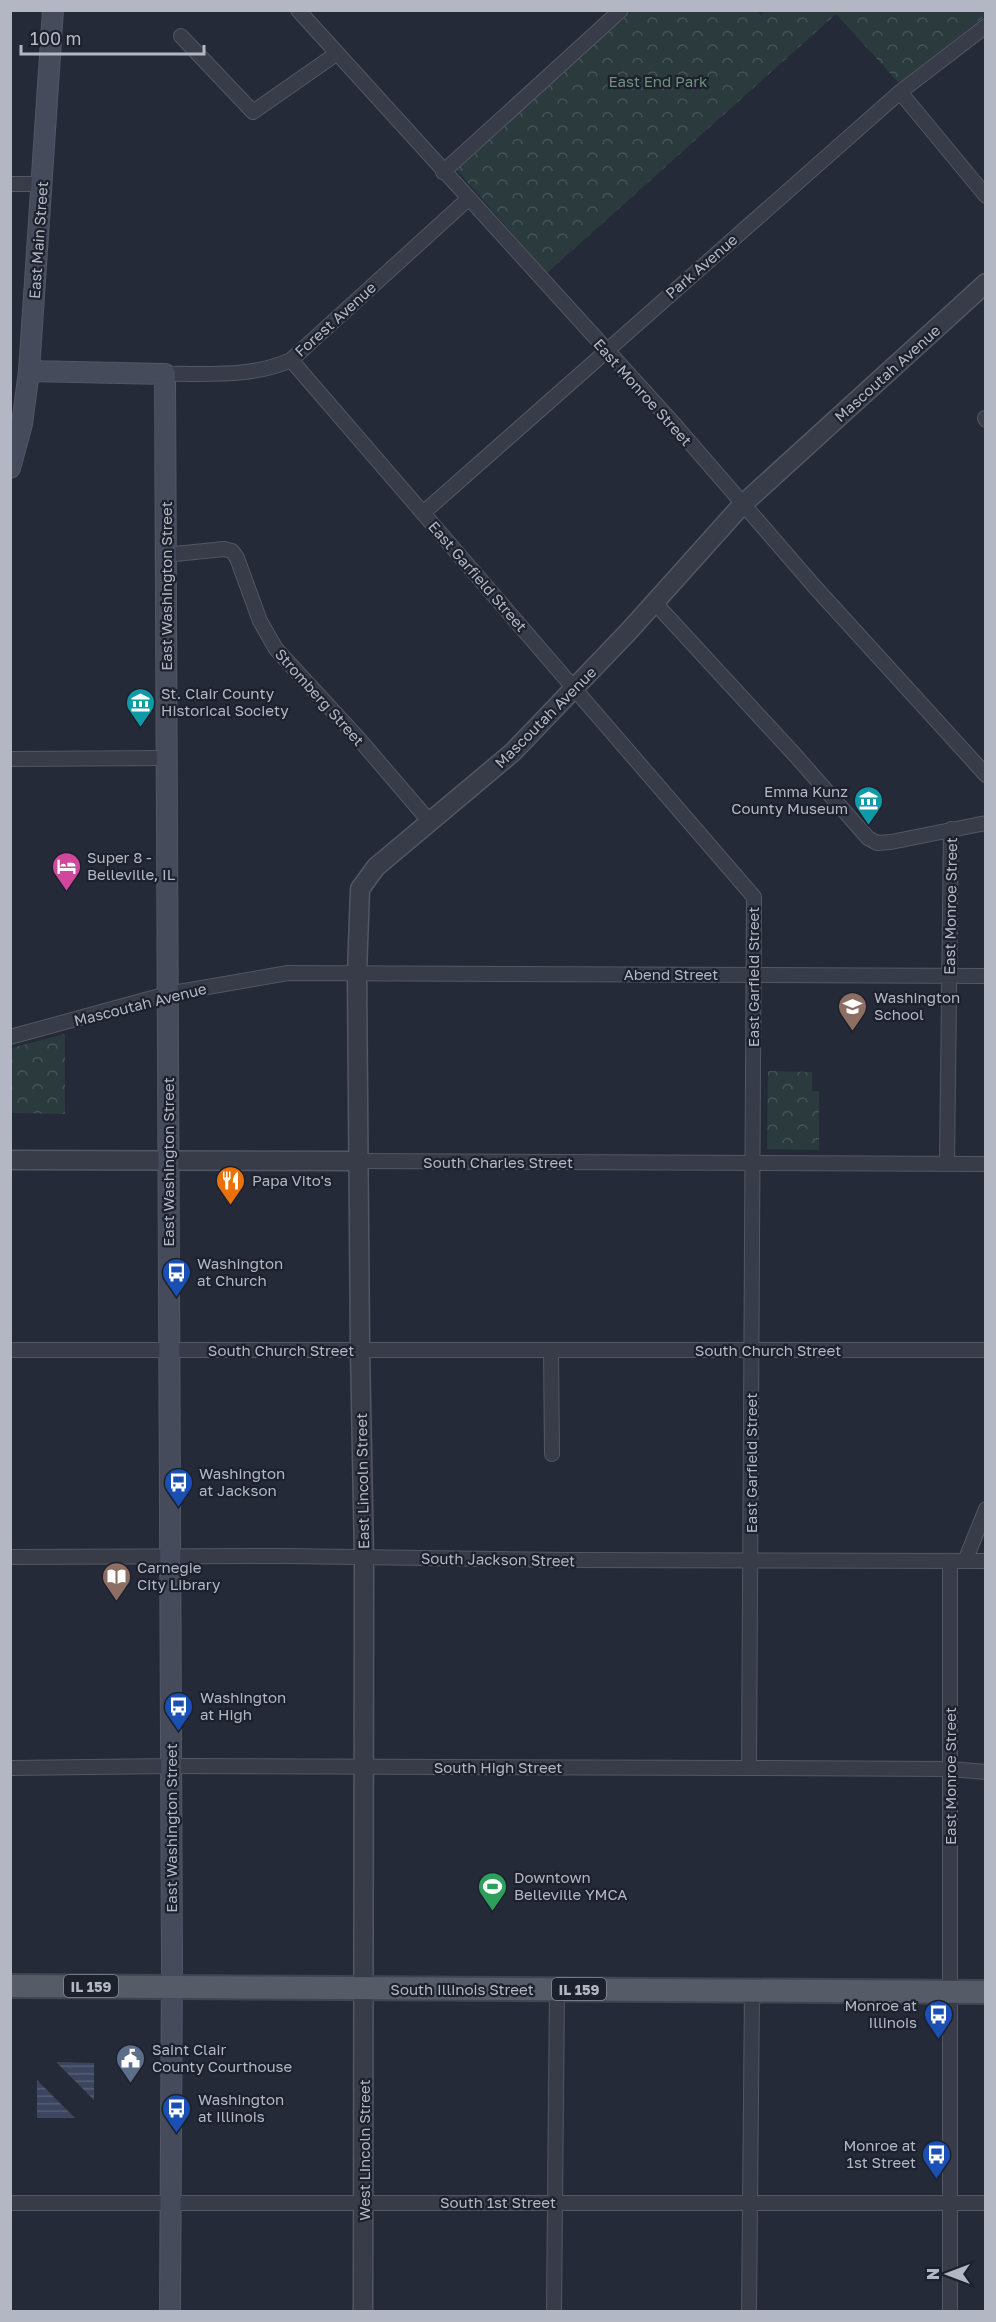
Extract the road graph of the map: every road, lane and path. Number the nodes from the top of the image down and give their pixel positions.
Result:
1 (53, 10) edge
2 (621, 10) edge
3 (302, 12) edge
4 (986, 26) edge
5 (182, 36) dead end
6 (336, 54) junction
7 (900, 92) junction
8 (443, 172) junction
9 (10, 184) edge
10 (42, 184) junction
11 (986, 196) edge
12 (468, 199) junction
13 (986, 283) edge
14 (606, 350) junction
15 (291, 360) junction
16 (29, 371) junction
17 (165, 374) junction
18 (10, 468) edge
19 (742, 505) junction
20 (423, 513) junction
21 (165, 555) junction
22 (655, 603) junction
23 (575, 688) junction
24 (166, 758) junction
25 (10, 759) edge
26 (986, 775) edge
27 (430, 822) junction
28 (986, 823) edge
29 (951, 829) junction
30 (357, 973) junction
31 (753, 975) junction
32 (950, 976) junction
33 (986, 976) edge
34 (167, 994) junction
35 (10, 1037) edge
36 (10, 1160) edge
37 (168, 1160) junction
38 (359, 1161) junction
39 (753, 1162) junction
40 (947, 1164) junction
41 (986, 1164) edge
42 (10, 1350) edge
43 (169, 1350) junction
44 (360, 1350) junction
45 (551, 1350) junction
46 (752, 1350) junction
47 (986, 1350) edge
48 (552, 1454) dead end
49 (986, 1509) edge
50 (170, 1556) junction
51 (10, 1557) edge
52 (364, 1558) junction
53 (750, 1559) junction
54 (950, 1561) junction
55 (965, 1561) junction
56 (986, 1561) edge
57 (170, 1766) junction
58 (363, 1766) junction
59 (10, 1768) edge
60 (749, 1768) junction
61 (950, 1769) junction
62 (986, 1772) edge
63 (10, 1986) edge
64 (172, 1987) junction
65 (365, 1988) junction
66 (557, 1989) junction
67 (752, 1990) junction
68 (950, 1991) junction
69 (986, 1992) edge
70 (170, 2202) junction
71 (363, 2202) junction
72 (555, 2202) junction
73 (10, 2203) edge
74 (750, 2203) junction
75 (950, 2203) junction
76 (986, 2203) edge
77 (170, 2312) edge
78 (363, 2312) edge
79 (554, 2312) edge
80 (749, 2312) edge
81 (950, 2312) edge

1 - 10 main road, East Main Street
2 - 8 street
3 - 6 street, East Monroe Street
4 - 7 street, Park Avenue
5 - 6 street
6 - 8 street, East Monroe Street
7 - 11 street
7 - 14 street, Park Avenue
8 - 12 street, East Monroe Street
9 - 10 street
10 - 16 main road, East Main Street
12 - 14 street, East Monroe Street
12 - 15 street, Forest Avenue
13 - 19 street, Mascoutah Avenue
14 - 19 street, East Monroe Street
14 - 20 street, Park Avenue
15 - 17 street, Forest Avenue
15 - 20 street, East Garfield Street
16 - 17 main road, Forest Avenue
16 - 18 main road, East Main Street
17 - 21 main road, East Washington Street
19 - 22 street, Mascoutah Avenue
19 - 26 street, East Monroe Street
20 - 23 street, East Garfield Street
21 - 24 main road, East Washington Street
21 - 27 street, Stromberg Street
22 - 23 street, Mascoutah Avenue
22 - 29 street
23 - 27 street, Mascoutah Avenue
23 - 31 street, East Garfield Street
24 - 25 street
24 - 34 main road, East Washington Street
27 - 30 street, Mascoutah Avenue
28 - 29 street
29 - 32 street, East Monroe Street
30 - 31 street, Abend Street
30 - 34 street, Mascoutah Avenue
30 - 38 street, East Lincoln Street
31 - 32 street, Abend Street
31 - 39 street, East Garfield Street
32 - 33 street, Abend Street
32 - 40 street, East Monroe Street
34 - 35 street, Mascoutah Avenue
34 - 37 main road, East Washington Street
36 - 37 street, South Charles Street
37 - 38 street, South Charles Street
37 - 43 main road, East Washington Street
38 - 39 street, South Charles Street
38 - 44 street, East Lincoln Street
39 - 40 street, South Charles Street
39 - 46 street, East Garfield Street
40 - 41 street, South Charles Street
42 - 43 street, South Church Street
43 - 44 street, South Church Street
43 - 50 main road, East Washington Street
44 - 45 street, South Church Street
44 - 52 street, East Lincoln Street
45 - 46 street, South Church Street
45 - 48 street
46 - 47 street, South Church Street
46 - 53 street, East Garfield Street
49 - 55 street
50 - 51 street, South Jackson Street
50 - 52 street, South Jackson Street
50 - 57 main road, East Washington Street
52 - 53 street, South Jackson Street
52 - 58 street, East Lincoln Street
53 - 54 street, South Jackson Street
53 - 60 street, East Garfield Street
54 - 55 street, South Jackson Street
54 - 61 street, East Monroe Street
55 - 56 street, South Jackson Street
57 - 58 street, South High Street
57 - 59 street, South High Street
57 - 64 main road, East Washington Street
58 - 60 street, South High Street
58 - 65 street, East Lincoln Street
60 - 61 street, South High Street
61 - 62 street, South High Street
61 - 68 street, East Monroe Street
63 - 64 main road, South Illinois Street / IL 159
64 - 65 main road, South Illinois Street / IL 159
64 - 70 main road, East Washington Street
65 - 66 main road, South Illinois Street / IL 159
65 - 71 street, West Lincoln Street
66 - 67 main road, South Illinois Street / IL 159
66 - 72 street
67 - 68 main road, South Illinois Street / IL 159
67 - 74 street
68 - 69 main road, South Illinois Street / IL 159
68 - 75 street, East Monroe Street
70 - 71 street, South 1st Street
70 - 73 street, South 1st Street
70 - 77 main road, East Washington Street
71 - 72 street, South 1st Street
71 - 78 street, West Lincoln Street
72 - 74 street, South 1st Street
72 - 79 street
74 - 75 street, South 1st Street
74 - 80 street
75 - 76 street, South 1st Street
75 - 81 street, East Monroe Street

